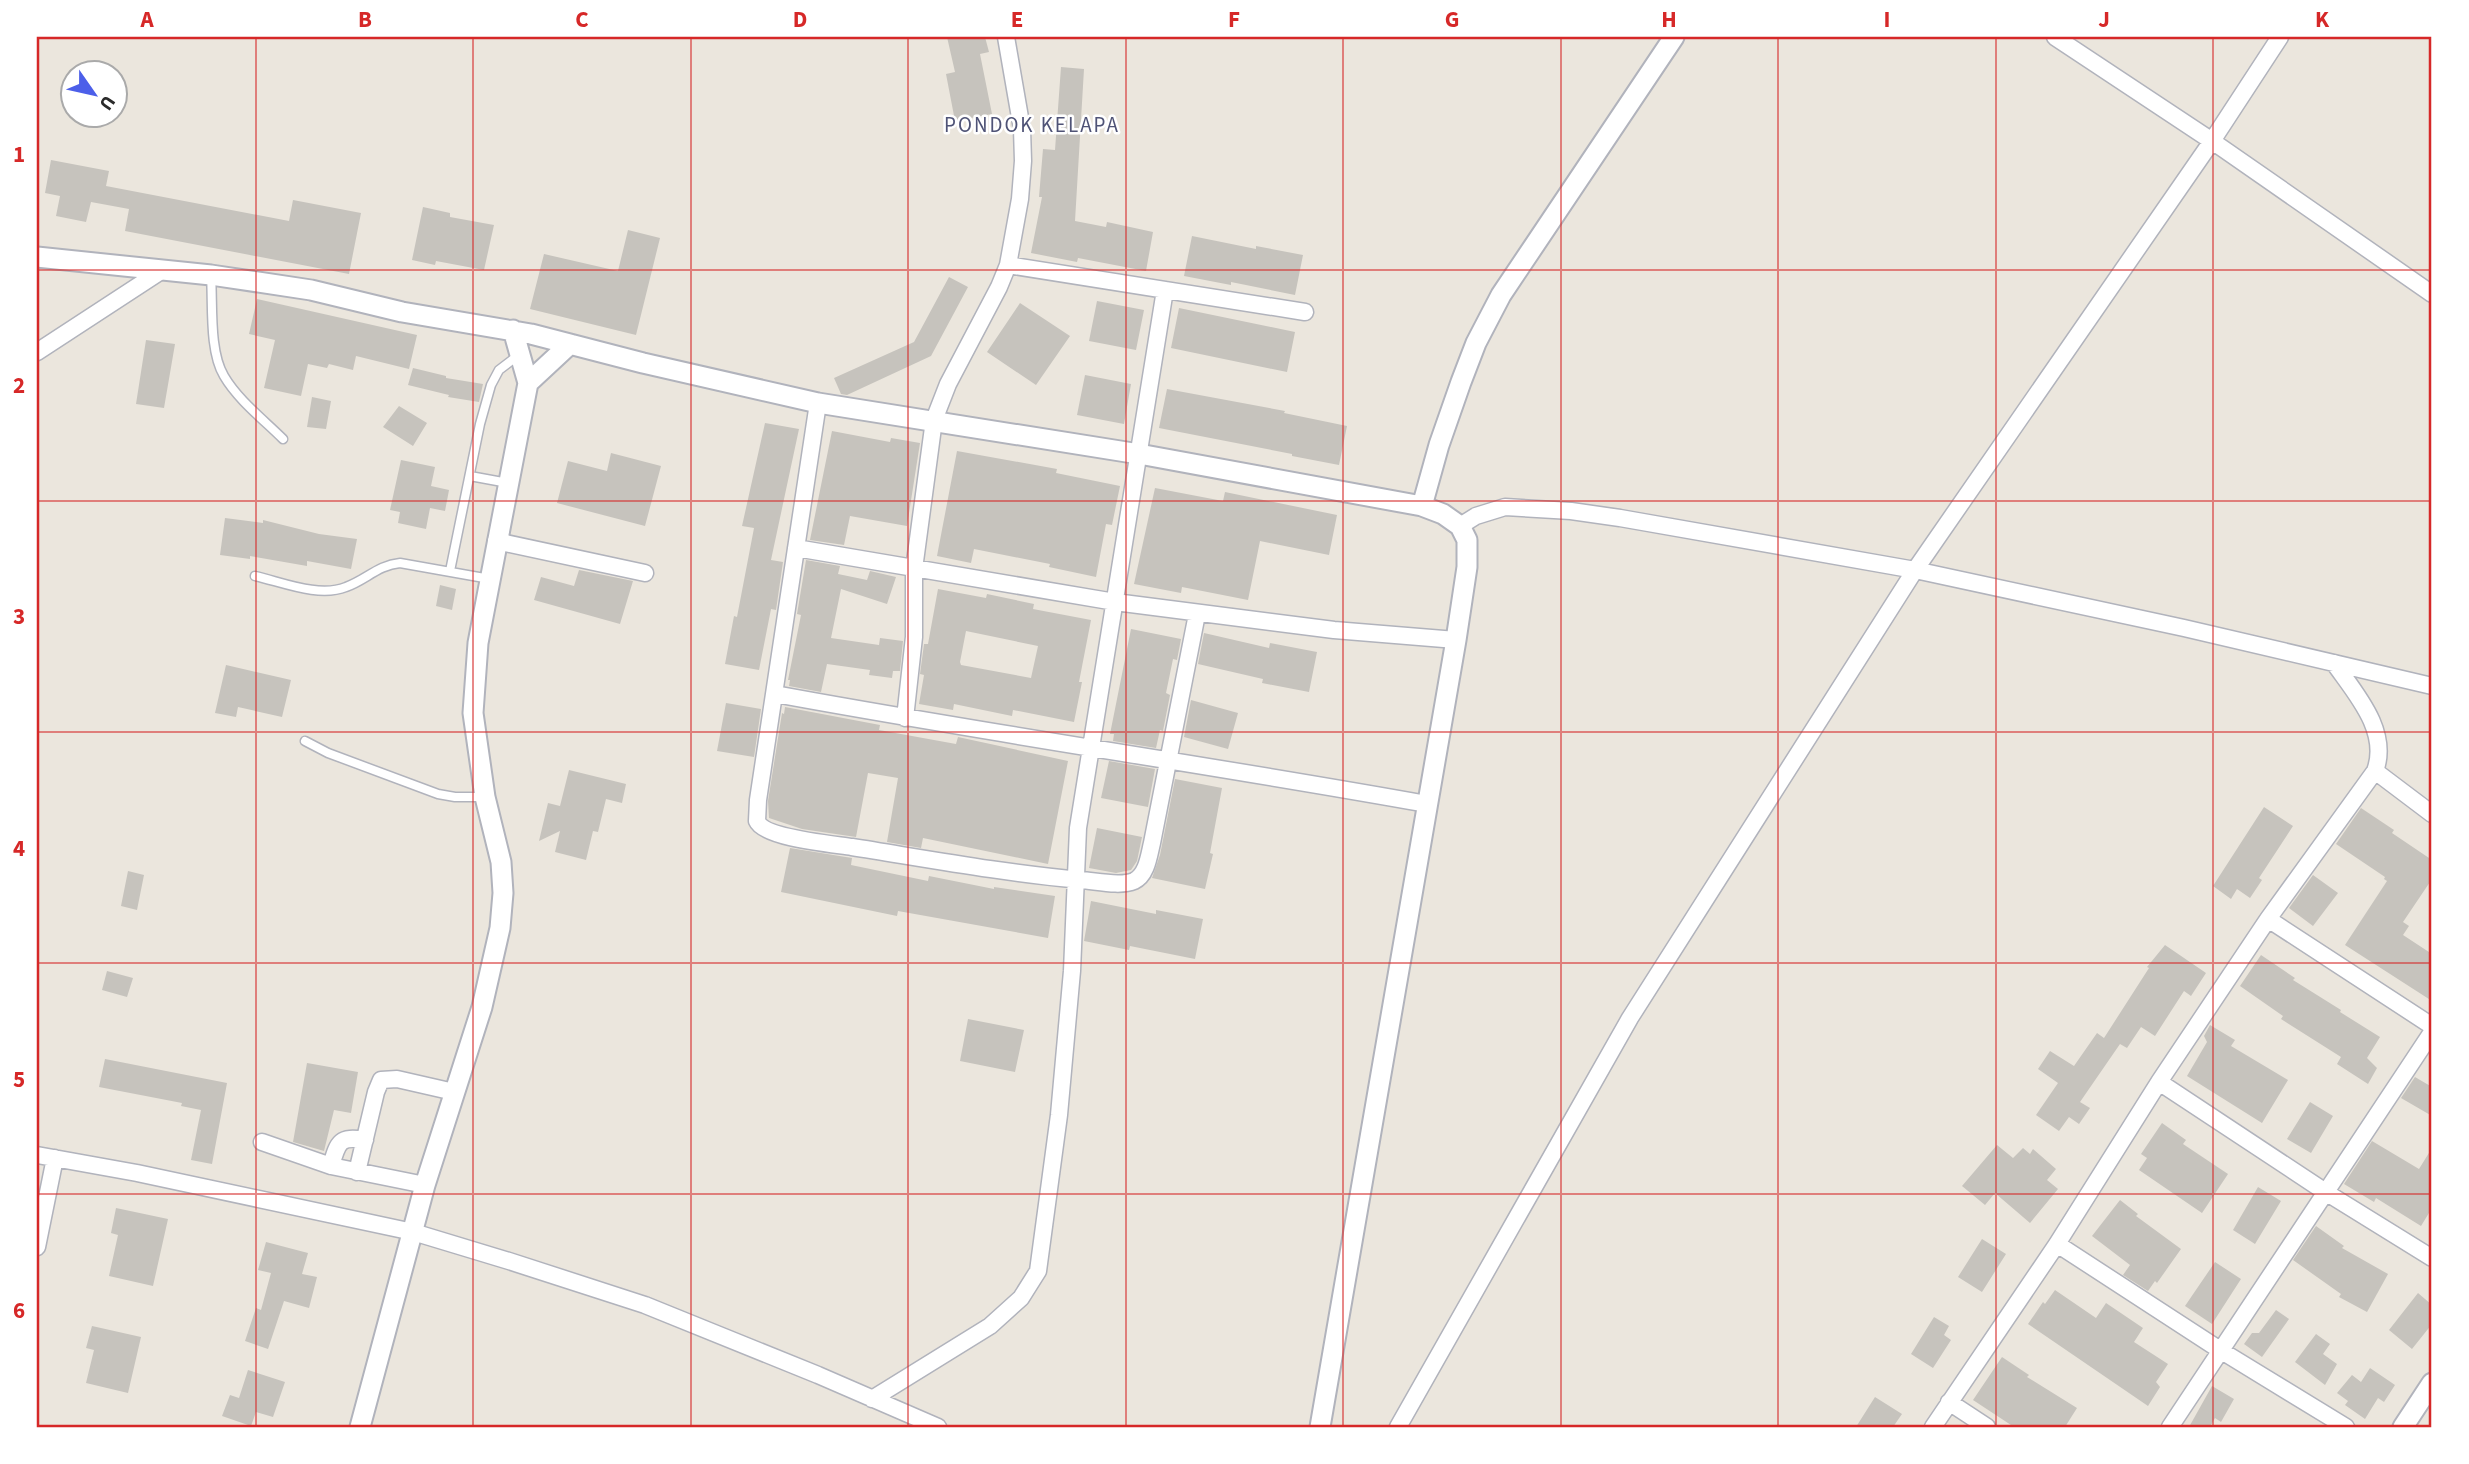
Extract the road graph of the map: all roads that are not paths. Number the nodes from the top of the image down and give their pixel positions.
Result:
1 (1006, 37) edge
2 (1674, 37) edge
3 (2055, 37) edge
4 (2280, 37) edge
5 (2212, 141) junction
6 (37, 257) edge
7 (1008, 265) junction
8 (161, 271) junction
9 (211, 275) junction
10 (1165, 290) junction
11 (2432, 294) edge
12 (1305, 312) dead end
13 (513, 330) junction
14 (570, 344) junction
15 (37, 352) edge
16 (520, 354) junction
17 (528, 383) junction
18 (818, 403) junction
19 (934, 420) junction
20 (283, 439) dead end
21 (1139, 454) junction
22 (470, 476) junction
23 (508, 483) junction
24 (1422, 506) junction
25 (1460, 526) junction
26 (496, 541) junction
27 (796, 548) junction
28 (914, 569) junction
29 (1914, 570) junction
30 (450, 571) junction
31 (645, 573) dead end
32 (255, 576) dead end
33 (490, 579) junction
34 (1115, 602) junction
35 (1197, 614) junction
36 (1456, 640) junction
37 (2333, 663) junction
38 (2432, 686) edge
39 (775, 694) junction
40 (905, 718) junction
41 (305, 741) dead end
42 (1090, 748) junction
43 (1169, 759) junction
44 (2375, 771) junction
45 (485, 797) junction
46 (1427, 804) junction
47 (2432, 814) edge
48 (1075, 879) junction
49 (2268, 919) junction
50 (2432, 1026) edge
51 (2432, 1032) edge
52 (2159, 1082) junction
53 (454, 1093) junction
54 (365, 1140) junction
55 (262, 1142) dead end
56 (37, 1155) edge
57 (55, 1158) junction
58 (331, 1166) junction
59 (357, 1172) junction
60 (425, 1185) junction
61 (2327, 1193) junction
62 (413, 1232) junction
63 (2057, 1244) junction
64 (37, 1247) edge
65 (2432, 1258) edge
66 (2220, 1350) junction
67 (2432, 1382) edge
68 (872, 1399) junction
69 (1949, 1402) junction
70 (360, 1427) edge
71 (938, 1427) edge
72 (1320, 1427) edge
73 (1398, 1427) edge
74 (1933, 1427) edge
75 (1987, 1427) edge
76 (2170, 1427) edge
77 (2346, 1427) edge
78 (2403, 1427) edge

1 - 7 street
2 - 24 street
3 - 5 street
4 - 5 street
5 - 11 street
5 - 29 street
6 - 8 street
7 - 10 street
7 - 19 street
8 - 9 street
8 - 15 street
9 - 13 street
9 - 20 lane
10 - 12 street
10 - 21 street
13 - 14 street
13 - 16 street
14 - 17 street
14 - 18 street
16 - 17 street
16 - 22 lane
17 - 23 street
18 - 19 street
18 - 27 street
19 - 21 street
19 - 28 street
21 - 24 street
21 - 34 street
22 - 23 lane
22 - 30 lane
23 - 26 street
24 - 25 street
25 - 29 street
25 - 36 street
26 - 31 street
26 - 33 street
27 - 28 street
27 - 39 street
28 - 34 street
28 - 40 street
29 - 37 street
29 - 73 street
30 - 32 lane
30 - 33 lane
33 - 45 street
34 - 35 street
34 - 42 street
35 - 36 street
35 - 43 street
36 - 46 street
37 - 38 street
37 - 44 street
39 - 40 street
39 - 48 street
40 - 42 street
41 - 45 lane
42 - 43 street
42 - 48 street
43 - 46 street
43 - 48 street
44 - 47 street
44 - 49 street
45 - 53 street
46 - 72 street
48 - 68 street
49 - 50 street
49 - 52 street
51 - 61 street
52 - 61 street
52 - 63 street
53 - 54 street
53 - 60 street
54 - 58 street
54 - 59 street
55 - 58 street
56 - 57 street
57 - 62 street
57 - 64 street
58 - 59 street
59 - 60 street
60 - 62 street
61 - 65 street
61 - 66 street
62 - 68 street
62 - 70 street
63 - 66 street
63 - 69 street
66 - 76 street
66 - 77 street
67 - 78 street
68 - 71 street
69 - 74 street
69 - 75 street

